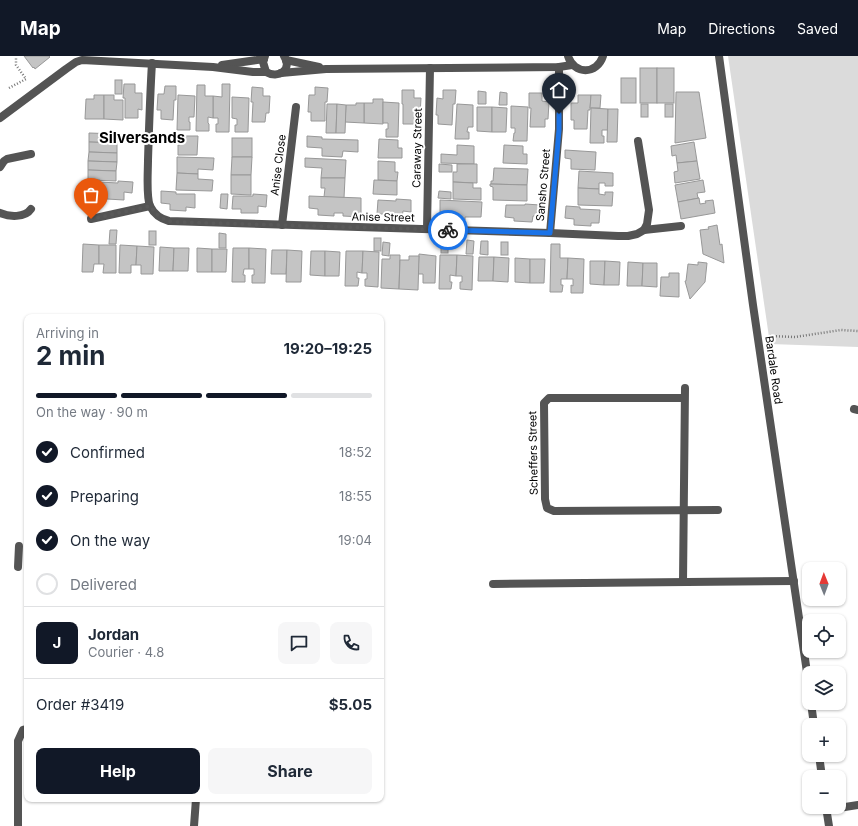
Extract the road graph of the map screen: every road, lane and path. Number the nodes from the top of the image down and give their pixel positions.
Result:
1 (568, 56) edge
2 (603, 56) edge
3 (719, 56) edge
4 (16, 57) edge
5 (264, 57) edge
6 (285, 57) edge
7 (152, 63) junction
8 (572, 65) junction
9 (213, 66) junction
10 (559, 67) junction
11 (430, 68) junction
12 (326, 69) junction
13 (266, 72) junction
14 (281, 73) junction
15 (9, 88) dead end
16 (296, 107) dead end
17 (0, 118) edge
18 (638, 142) dead end
19 (31, 154) dead end
20 (0, 167) edge
21 (150, 206) junction
22 (31, 209) dead end
23 (0, 213) edge
24 (91, 219) dead end
25 (282, 225) junction
26 (680, 226) dead end
27 (426, 229) junction
28 (644, 230) junction
29 (550, 233) junction
30 (858, 331) edge
31 (758, 335) junction
32 (684, 388) dead end
33 (684, 398) junction
34 (684, 510) junction
35 (718, 510) dead end
36 (19, 546) dead end
37 (18, 567) dead end
38 (794, 581) junction
39 (683, 582) junction
40 (493, 584) dead end
41 (806, 666) edge
42 (24, 730) edge
43 (196, 802) edge
44 (858, 805) edge
45 (846, 806) edge
46 (827, 814) edge
47 (18, 826) edge
48 (194, 826) edge
49 (829, 826) edge

1 - 8 street
2 - 8 street
3 - 31 street, Bardale Road
4 - 15 path
5 - 9 street
5 - 13 street
6 - 12 street
6 - 14 street
7 - 9 street
7 - 17 street
7 - 21 street
8 - 10 street
9 - 13 street
10 - 11 street
10 - 29 street, Sansho Street
11 - 12 street
11 - 27 street, Caraway Street
12 - 14 street
13 - 14 street
16 - 25 street, Anise Close
18 - 28 street
19 - 20 street
21 - 24 street
21 - 25 street, Anise Street
22 - 23 street
25 - 27 street, Anise Street
26 - 28 street, Anise Street
27 - 29 street, Anise Street
28 - 29 street, Anise Street
30 - 31 path
31 - 38 street, Bardale Road
32 - 33 street
33 - 34 street
33 - 34 street, Scheffers Street
34 - 35 street, Scheffers Street
34 - 39 street
36 - 37 street
38 - 39 street
38 - 41 street, Bardale Road
39 - 40 street
42 - 47 street
43 - 48 street
44 - 45 street
46 - 49 street

